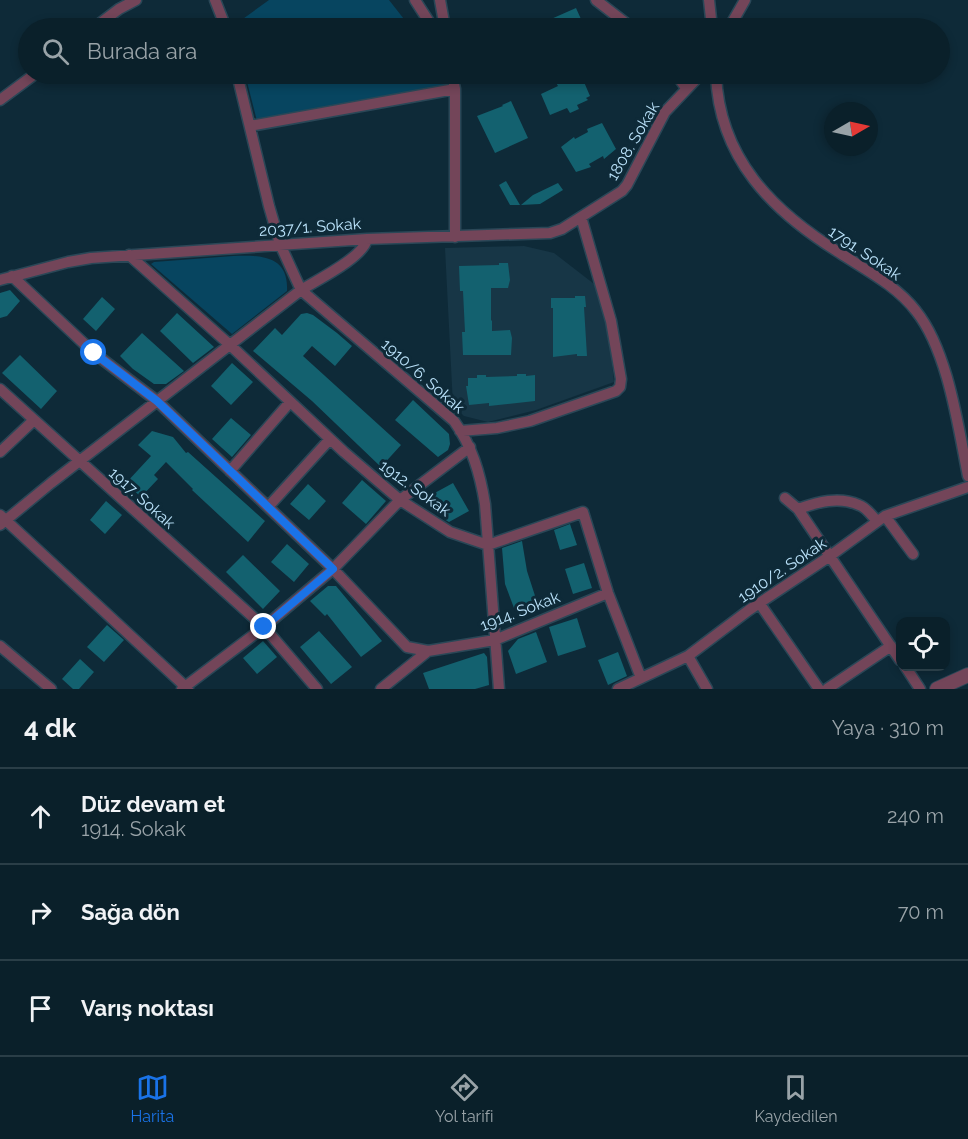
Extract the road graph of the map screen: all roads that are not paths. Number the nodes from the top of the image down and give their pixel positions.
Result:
1 (136, 0) edge
2 (215, 0) edge
3 (415, 0) edge
4 (440, 0) edge
5 (596, 0) edge
6 (709, 0) edge
7 (745, 0) edge
8 (116, 5) edge
9 (104, 18) edge
10 (222, 18) edge
11 (427, 18) edge
12 (443, 18) edge
13 (619, 18) edge
14 (711, 18) edge
15 (735, 18) edge
16 (22, 84) edge
17 (240, 84) edge
18 (454, 84) edge
19 (683, 84) edge
20 (690, 84) edge
21 (716, 84) edge
22 (686, 88) junction
23 (455, 89) junction
24 (0, 100) edge
25 (250, 126) junction
26 (615, 197) joint
27 (581, 218) junction
28 (455, 237) junction
29 (366, 239) junction
30 (280, 244) junction
31 (129, 255) junction
32 (12, 276) junction
33 (0, 280) edge
34 (301, 290) junction
35 (230, 345) junction
36 (0, 389) edge
37 (157, 401) junction
38 (290, 402) junction
39 (34, 420) junction
40 (460, 430) junction
41 (330, 440) junction
42 (470, 447) junction
43 (0, 452) edge
44 (79, 462) junction
45 (230, 471) junction
46 (968, 476) edge
47 (968, 487) edge
48 (785, 498) dead end
49 (400, 500) junction
50 (268, 507) junction
51 (798, 509) junction
52 (881, 518) junction
53 (2, 520) edge
54 (488, 544) junction
55 (913, 554) dead end
56 (830, 556) junction
57 (333, 569) junction
58 (608, 593) junction
59 (760, 604) junction
60 (264, 627) junction
61 (495, 640) junction
62 (0, 646) edge
63 (891, 646) junction
64 (428, 651) junction
65 (896, 654) edge
66 (688, 656) junction
67 (908, 671) edge
68 (968, 675) edge
69 (641, 678) junction
70 (946, 687) edge
71 (185, 688) edge
72 (51, 689) edge
73 (316, 689) edge
74 (381, 689) edge
75 (499, 689) edge
76 (618, 689) edge
77 (707, 689) edge
78 (819, 689) edge
79 (827, 689) edge
80 (920, 689) edge

1 - 8 street
2 - 10 street
3 - 11 street
4 - 12 street
5 - 13 street
6 - 14 street
7 - 15 street
8 - 9 street
16 - 24 street
17 - 25 street
18 - 23 street
19 - 22 street
20 - 22 street, 1808. Sokak
21 - 46 street, 1791. Sokak
22 - 26 street, 1808. Sokak
23 - 25 street
23 - 28 street
25 - 30 street
26 - 27 street, 2037/1. Sokak
27 - 28 street, 2037/1. Sokak
27 - 40 street
28 - 29 street, 2037/1. Sokak
29 - 30 street, 2037/1. Sokak
29 - 34 street
30 - 31 street, 2037/1. Sokak
30 - 34 street
31 - 32 street, 2037/1. Sokak
31 - 35 street, 1912. Sokak
32 - 33 street, 2037/1. Sokak
32 - 37 street
34 - 35 street
34 - 40 street, 1910/6. Sokak
35 - 37 street
35 - 38 street, 1912. Sokak
36 - 39 street, 1917. Sokak
37 - 44 street
37 - 45 street
38 - 41 street, 1912. Sokak
38 - 45 street
39 - 43 street
39 - 44 street, 1917. Sokak
40 - 42 street, 1910/6. Sokak
41 - 49 street, 1912. Sokak
41 - 50 street
42 - 49 street
42 - 54 street, 1910/6. Sokak
44 - 53 street
44 - 60 street, 1917. Sokak
45 - 50 street
47 - 52 street, 1910/2. Sokak
48 - 51 street
49 - 54 street, 1912. Sokak
49 - 57 street
50 - 57 street
51 - 52 street
51 - 56 street
52 - 55 street
52 - 56 street, 1910/2. Sokak
53 - 71 street
54 - 58 street
54 - 61 street, 1910/6. Sokak
56 - 59 street, 1910/2. Sokak
56 - 63 street
57 - 60 street
57 - 64 street
58 - 61 street, 1914. Sokak
58 - 69 street
59 - 66 street, 1910/2. Sokak
59 - 78 street
60 - 71 street
60 - 73 street, 1917. Sokak
61 - 64 street, 1914. Sokak
61 - 75 street, 1910/6. Sokak
62 - 72 street
63 - 65 street
63 - 79 street
64 - 74 street
66 - 69 street, 1910/2. Sokak
66 - 77 street
67 - 80 street
68 - 70 street
69 - 76 street, 1910/2. Sokak

